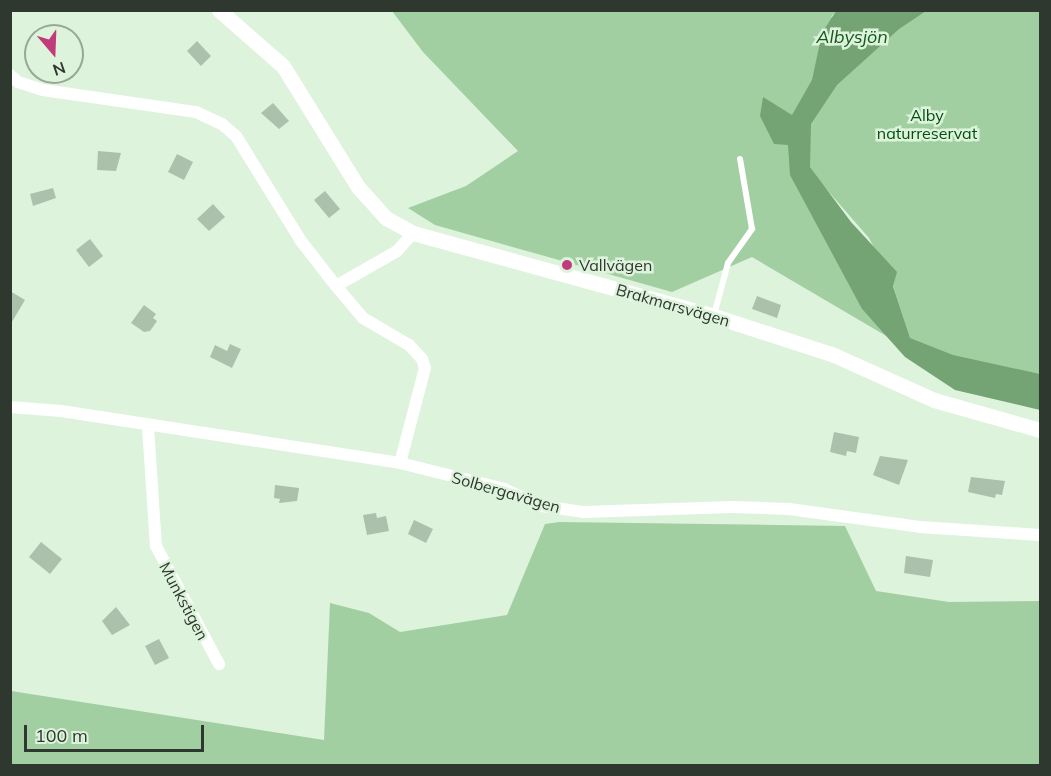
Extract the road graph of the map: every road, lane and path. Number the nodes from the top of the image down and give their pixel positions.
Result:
1 (219, 10) edge
2 (10, 75) edge
3 (740, 159) dead end
4 (413, 233) junction
5 (336, 286) junction
6 (714, 316) junction
7 (10, 407) edge
8 (148, 428) junction
9 (1041, 430) edge
10 (400, 464) junction
11 (1041, 535) edge
12 (219, 664) dead end

1 - 4 street, Brakmarsvägen
2 - 5 street
3 - 6 lane
4 - 5 street
4 - 6 street, Brakmarsvägen
5 - 10 street
6 - 9 street, Brakmarsvägen
7 - 8 street, Solbergavägen
8 - 10 street, Solbergavägen
8 - 12 street, Munkstigen
10 - 11 street, Solbergavägen

